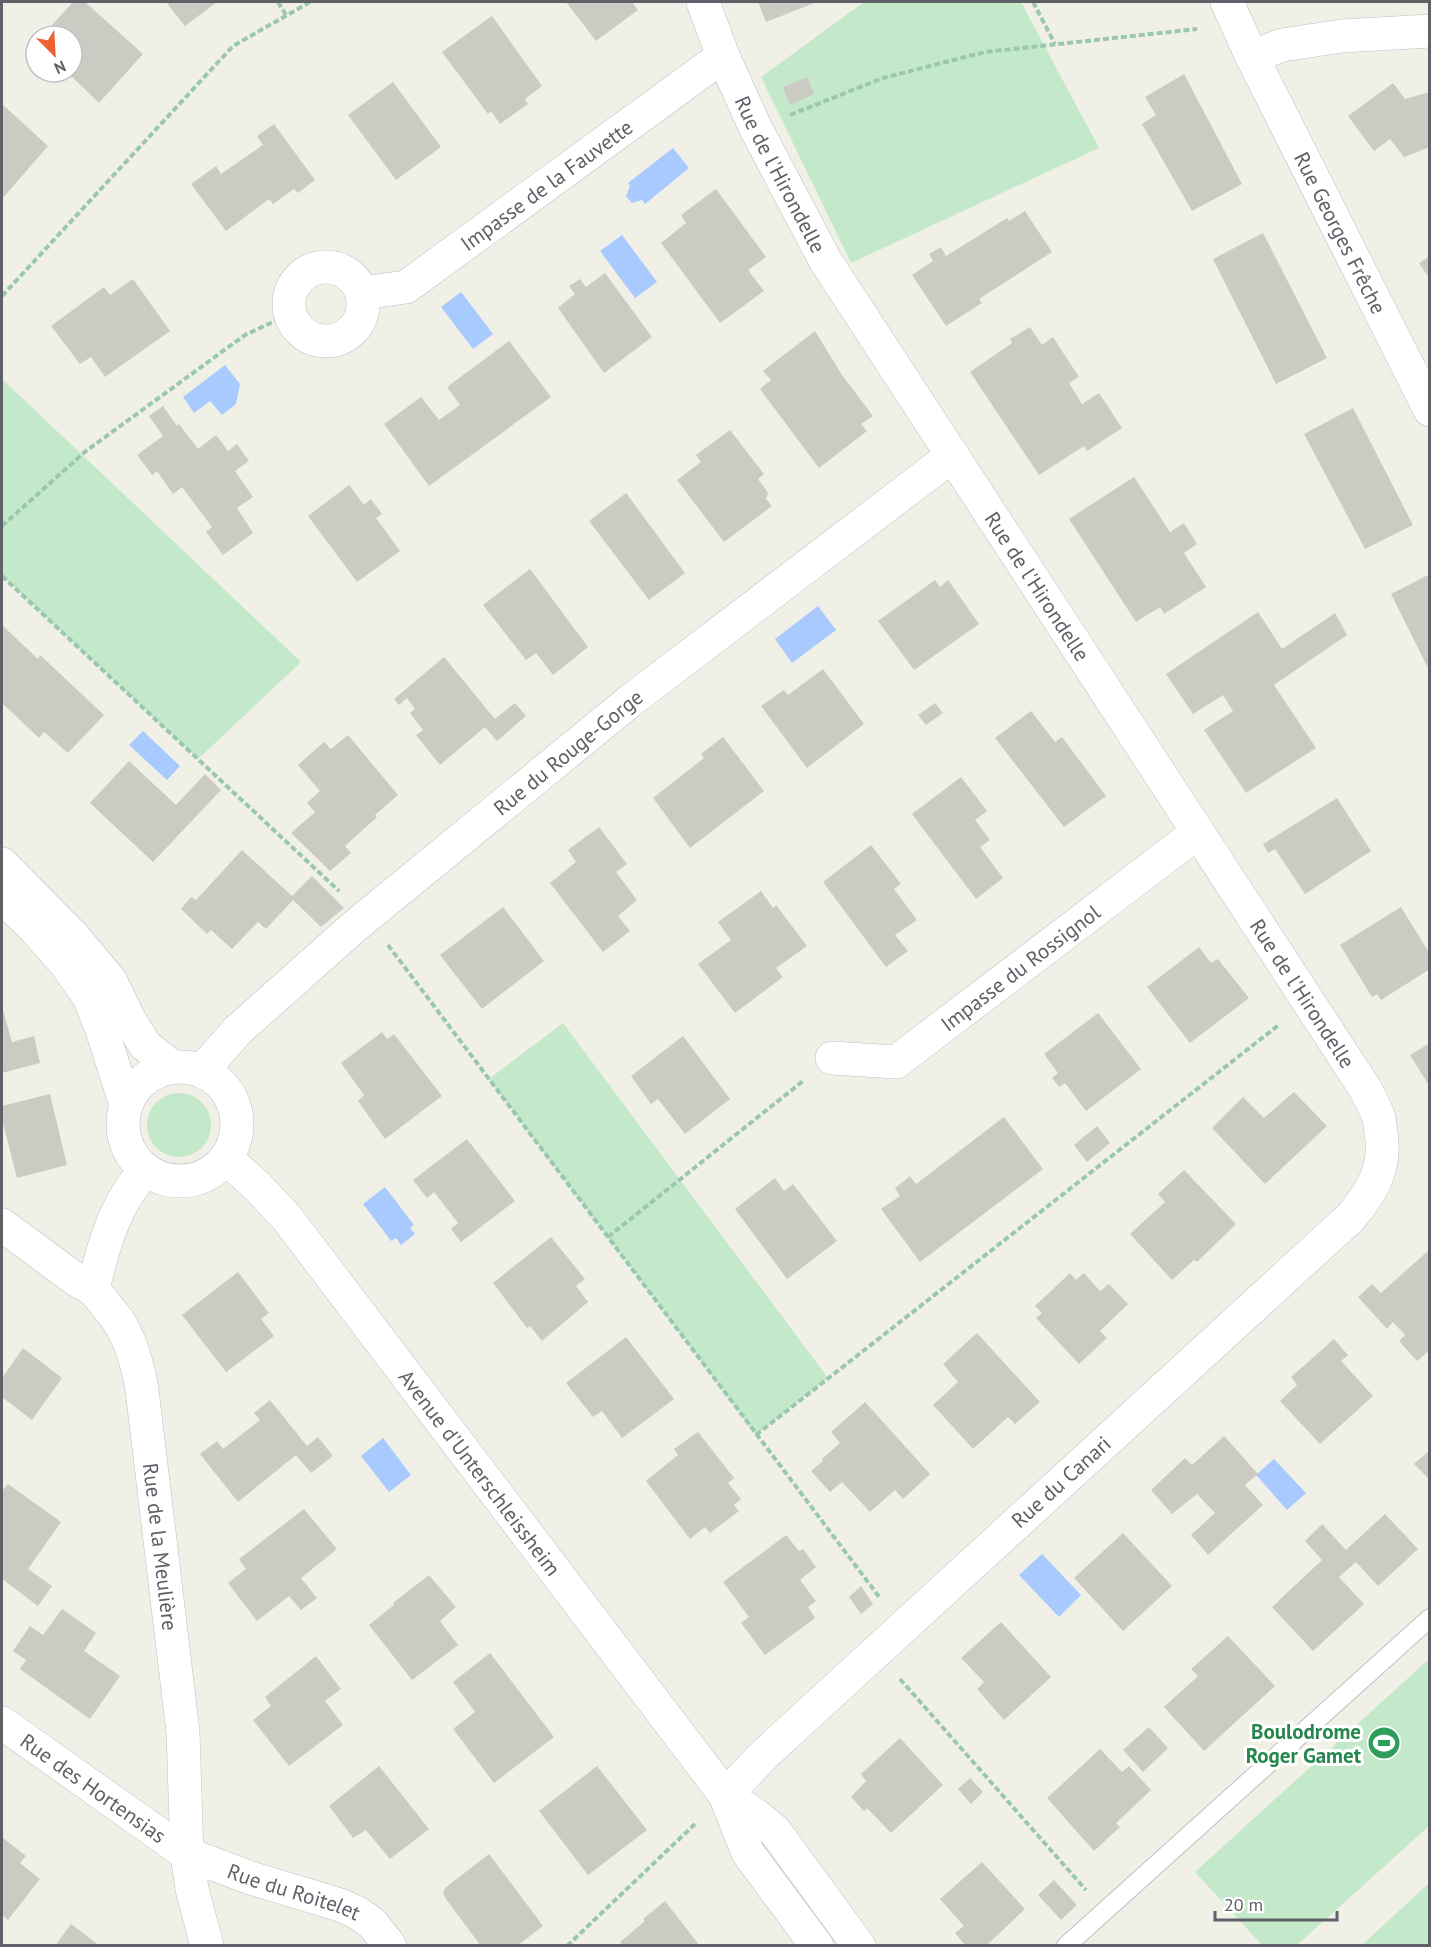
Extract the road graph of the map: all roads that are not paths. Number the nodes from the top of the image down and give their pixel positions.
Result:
1 (703, 2) edge
2 (1227, 2) edge
3 (1430, 31) edge
4 (723, 56) junction
5 (1252, 57) junction
6 (362, 293) junction
7 (1430, 410) edge
8 (953, 455) junction
9 (1197, 833) junction
10 (2, 864) edge
11 (2, 897) edge
12 (832, 1058) road end
13 (187, 1069) junction
14 (126, 1105) junction
15 (226, 1158) junction
16 (1382, 1160) joint
17 (146, 1170) junction
18 (2, 1225) edge
19 (93, 1289) junction
20 (1430, 1618) edge
21 (2, 1723) edge
22 (725, 1795) junction
23 (187, 1854) junction
24 (207, 1946) edge
25 (390, 1946) edge
26 (817, 1946) edge
27 (859, 1946) edge
28 (1066, 1946) edge

1 - 4 street, Rue de l'Hirondelle
2 - 5 street, Rue Georges Frêche
3 - 5 street
4 - 6 street, Impasse de la Fauvette
4 - 8 street, Rue de l'Hirondelle
5 - 7 street, Rue Georges Frêche
6 - 6 street
8 - 9 street, Rue de l'Hirondelle
8 - 13 street, Rue du Rouge-Gorge
9 - 12 street, Impasse du Rossignol
9 - 16 street, Rue de l'Hirondelle
10 - 13 street
11 - 14 street
13 - 14 street
13 - 15 street
14 - 17 street
15 - 17 street
15 - 22 street, Avenue d'Unterschleissheim
16 - 22 street, Rue du Canari
17 - 19 street
18 - 19 street, Rue de la Meulière
19 - 23 street, Rue de la Meulière
20 - 28 lane
21 - 23 street, Rue des Hortensias
22 - 26 street, Avenue d'Unterschleissheim
22 - 27 street, Avenue d'Unterschleissheim
23 - 24 street, Rue de la Meulière
23 - 25 street, Rue du Roitelet

